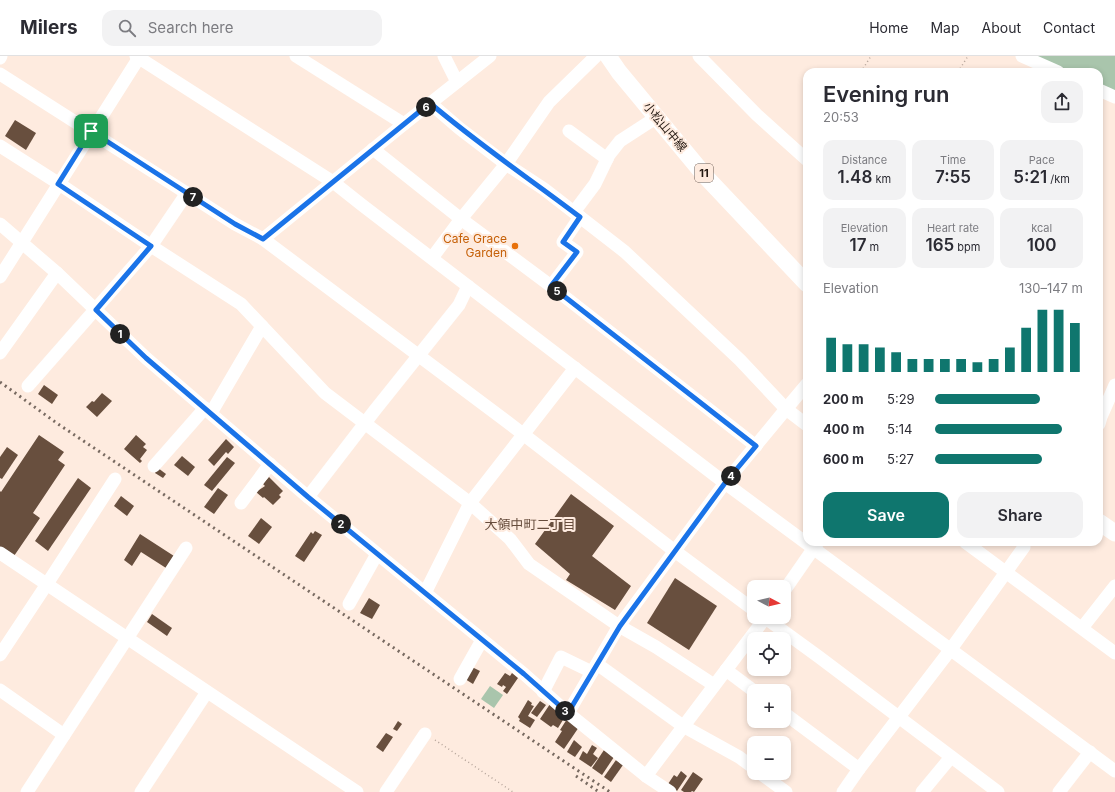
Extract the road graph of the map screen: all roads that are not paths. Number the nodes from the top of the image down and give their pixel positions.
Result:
1 (296, 56) edge
2 (444, 56) edge
3 (596, 56) edge
4 (608, 56) edge
5 (699, 56) edge
6 (1022, 56) edge
7 (138, 57) edge
8 (485, 58) edge
9 (1049, 68) edge
10 (0, 74) edge
11 (457, 82) junction
12 (1103, 92) edge
13 (1115, 97) edge
14 (430, 103) junction
15 (657, 117) junction
16 (404, 124) junction
17 (91, 131) junction
18 (569, 131) dead end
19 (0, 146) edge
20 (373, 150) junction
21 (803, 156) edge
22 (607, 160) junction
23 (506, 164) junction
24 (333, 182) junction
25 (58, 184) junction
26 (187, 193) junction
27 (577, 214) junction
28 (461, 219) junction
29 (0, 224) edge
30 (263, 239) junction
31 (22, 242) junction
32 (151, 246) junction
33 (432, 258) junction
34 (57, 273) junction
35 (0, 277) edge
36 (803, 280) edge
37 (468, 286) junction
38 (551, 286) junction
39 (96, 310) junction
40 (262, 326) junction
41 (0, 353) edge
42 (418, 356) junction
43 (575, 368) junction
44 (1115, 385) edge
45 (28, 386) dead end
46 (803, 389) edge
47 (786, 409) junction
48 (208, 410) junction
49 (1103, 412) edge
50 (803, 422) edge
51 (365, 423) junction
52 (523, 434) junction
53 (756, 446) junction
54 (270, 464) junction
55 (154, 466) dead end
56 (115, 479) dead end
57 (725, 483) junction
58 (308, 497) junction
59 (241, 503) dead end
60 (470, 503) junction
61 (1103, 525) edge
62 (1115, 533) edge
63 (803, 536) edge
64 (815, 546) edge
65 (817, 546) edge
66 (970, 546) edge
67 (1024, 547) dead end
68 (186, 548) dead end
69 (676, 552) junction
70 (0, 553) edge
71 (377, 554) junction
72 (1006, 572) junction
73 (791, 581) edge
74 (47, 584) junction
75 (1115, 586) edge
76 (426, 593) junction
77 (349, 604) dead end
78 (747, 605) edge
79 (760, 624) edge
80 (774, 624) edge
81 (620, 626) junction
82 (1082, 628) junction
83 (127, 638) junction
84 (482, 640) junction
85 (951, 649) junction
86 (1115, 653) edge
87 (0, 655) edge
88 (594, 668) junction
89 (726, 670) junction
90 (460, 679) dead end
91 (714, 685) junction
92 (747, 686) edge
93 (0, 690) edge
94 (207, 692) junction
95 (544, 692) junction
96 (568, 713) junction
97 (791, 718) edge
98 (899, 718) junction
99 (684, 726) junction
100 (425, 734) road end
101 (64, 736) junction
102 (1090, 752) junction
103 (951, 757) junction
104 (747, 763) edge
105 (859, 768) junction
106 (1115, 771) edge
107 (646, 776) junction
108 (770, 780) edge
109 (27, 792) edge
110 (141, 792) edge
111 (357, 792) edge
112 (386, 792) edge
113 (670, 792) edge
114 (786, 792) edge
115 (843, 792) edge
116 (922, 792) edge
117 (998, 792) edge
118 (1060, 792) edge

1 - 16 street
2 - 11 street
3 - 23 street
4 - 15 main road, 小松山中線 / 11
5 - 21 street
6 - 9 street
7 - 17 street
7 - 24 street
8 - 11 street
10 - 17 street
11 - 14 street
12 - 13 street
14 - 16 street
14 - 23 street
15 - 22 street
15 - 36 main road, 小松山中線 / 11
16 - 20 street
17 - 25 street
17 - 26 street
18 - 22 street
19 - 25 street
20 - 24 street
20 - 28 street
22 - 27 street
23 - 27 street
23 - 28 street
24 - 30 street
24 - 33 street
25 - 31 street
25 - 32 street
26 - 30 street
26 - 32 street
27 - 38 street
27 - 47 street
28 - 33 street
28 - 38 street
29 - 31 street
30 - 42 street
31 - 34 street
31 - 35 street
32 - 39 street
32 - 40 street
33 - 37 street
34 - 39 street
34 - 41 street
37 - 42 street
37 - 43 street
38 - 53 street
39 - 45 street
39 - 48 street
40 - 48 street
40 - 51 street
42 - 51 street
42 - 52 street
43 - 52 street
43 - 57 street
44 - 49 street
46 - 47 street
47 - 50 street
47 - 53 street
48 - 54 street
48 - 55 street
51 - 58 street
51 - 60 street
52 - 60 street
52 - 69 street
53 - 57 street
54 - 58 street
54 - 59 street
56 - 74 street
57 - 63 street
57 - 69 street
58 - 71 street
60 - 76 street
60 - 81 street
61 - 62 main road
64 - 73 street
65 - 85 street
66 - 72 street
67 - 72 street
68 - 83 street
69 - 78 street
69 - 81 street
70 - 74 street
71 - 76 street
71 - 77 street
72 - 82 street
72 - 85 street
74 - 83 street
74 - 87 street
75 - 82 street
76 - 84 street
79 - 89 street
80 - 98 street
81 - 88 street
81 - 91 street
82 - 86 street
83 - 94 street
83 - 101 street
84 - 90 street
84 - 95 street
85 - 98 street
85 - 102 street
88 - 95 street
88 - 96 street
88 - 99 street
89 - 91 street
89 - 92 street
91 - 99 street
93 - 101 street
94 - 110 street
94 - 111 street
95 - 96 street
96 - 107 street
97 - 105 street
98 - 103 street
98 - 105 street
99 - 104 street
99 - 107 street
100 - 112 street
101 - 109 street
102 - 106 street
102 - 118 street
103 - 116 street
103 - 117 street
105 - 115 street
107 - 113 street
108 - 114 street

